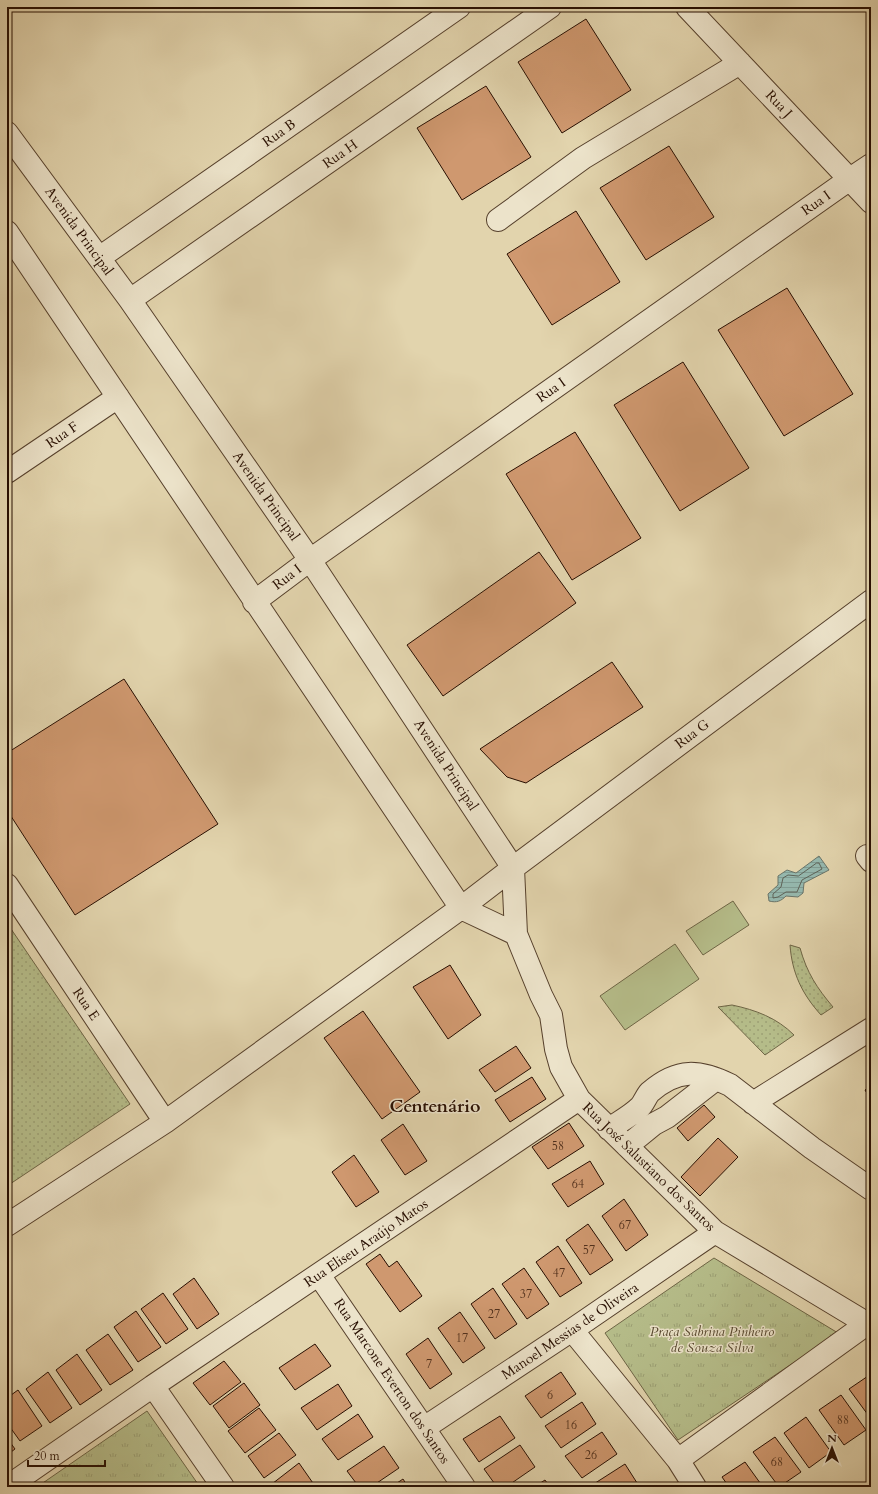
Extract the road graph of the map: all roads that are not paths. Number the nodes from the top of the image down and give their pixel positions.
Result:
1 (458, 7) edge
2 (550, 7) edge
3 (687, 7) edge
4 (740, 63) junction
5 (7, 133) edge
6 (871, 165) edge
7 (850, 179) junction
8 (871, 202) edge
9 (498, 220) dead end
10 (7, 232) edge
11 (99, 258) junction
12 (130, 300) junction
13 (118, 398) junction
14 (7, 472) edge
15 (310, 560) junction
16 (871, 601) edge
17 (254, 602) junction
18 (513, 868) junction
19 (7, 885) edge
20 (461, 908) junction
21 (516, 934) junction
22 (871, 1029) edge
23 (716, 1079) junction
24 (579, 1099) junction
25 (752, 1102) junction
26 (165, 1122) junction
27 (609, 1128) junction
28 (627, 1146) junction
29 (871, 1189) edge
30 (7, 1225) edge
31 (715, 1232) junction
32 (319, 1275) junction
33 (869, 1325) edge
34 (572, 1330) junction
35 (153, 1386) junction
36 (424, 1428) junction
37 (678, 1460) junction
38 (7, 1487) edge
39 (223, 1487) edge
40 (464, 1487) edge
41 (696, 1487) edge

1 - 11 street, Rua B
2 - 12 street, Rua H
3 - 4 street, Rua J
4 - 7 street, Rua J
4 - 9 street
5 - 11 street, Avenida Principal
6 - 7 street, Rua I
7 - 8 street, Rua J
7 - 15 street, Rua I
10 - 13 street
11 - 12 street, Avenida Principal
12 - 15 street, Avenida Principal
13 - 14 street, Rua F
13 - 17 street
15 - 17 street, Rua I
15 - 18 street, Avenida Principal
16 - 18 street, Rua G
17 - 20 street
18 - 20 street, Rua G
18 - 21 street, Rua José Salustiano dos Santos
19 - 26 street, Rua E
20 - 21 street
20 - 26 street, Rua G
21 - 24 street, Rua José Salustiano dos Santos
22 - 25 street
23 - 25 street
23 - 27 street
23 - 28 street
24 - 27 street, Rua José Salustiano dos Santos
24 - 32 street, Rua Eliseu Araújo Matos
25 - 29 street
26 - 30 street, Rua G
27 - 28 street, Rua José Salustiano dos Santos
28 - 31 street, Rua José Salustiano dos Santos
31 - 33 street, Rua José Salustiano dos Santos
31 - 34 street, Manoel Messias de Oliveira
32 - 35 street, Rua Eliseu Araújo Matos
32 - 36 street, Rua Marcone Everton dos Santos
33 - 37 street
34 - 36 street, Manoel Messias de Oliveira
34 - 37 street
35 - 38 street, Rua Eliseu Araújo Matos
35 - 39 street
36 - 40 street, Rua Marcone Everton dos Santos
37 - 41 street

